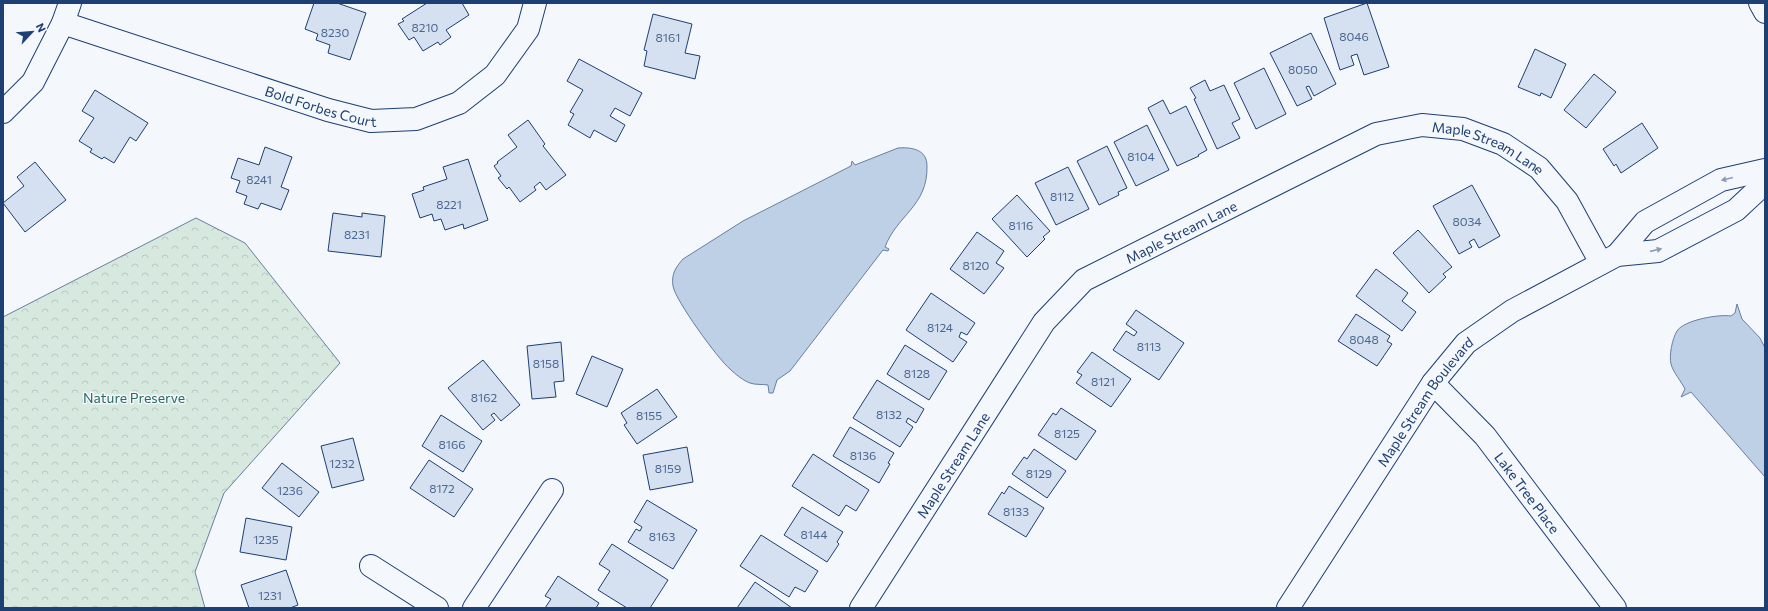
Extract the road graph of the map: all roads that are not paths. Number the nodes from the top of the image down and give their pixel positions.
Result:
1 (535, 3) edge
2 (1760, 3) edge
3 (1765, 12) edge
4 (67, 13) edge
5 (3, 112) edge
6 (1765, 170) edge
7 (1765, 183) edge
8 (1609, 259) junction
9 (1433, 383) junction
10 (552, 490) dead end
11 (371, 566) dead end
12 (437, 608) edge
13 (474, 608) edge
14 (861, 608) edge
15 (1288, 608) edge
16 (1615, 608) edge

1 - 4 street, Bold Forbes Court
2 - 3 street
4 - 5 street
6 -> 8 street, Maple Stream Boulevard
8 -> 7 street, Maple Stream Boulevard
8 - 9 street, Maple Stream Boulevard
8 - 14 street, Maple Stream Lane
9 - 15 street, Maple Stream Boulevard
9 - 16 street, Lake Tree Place
10 - 13 street
11 - 12 street

